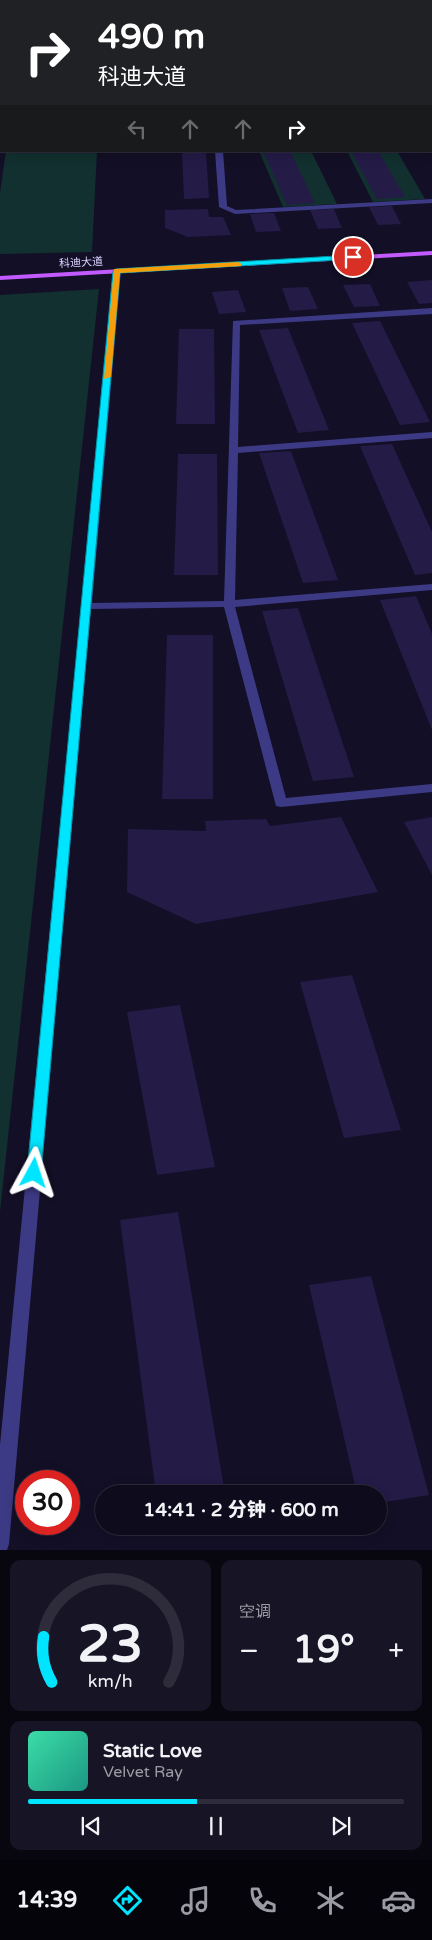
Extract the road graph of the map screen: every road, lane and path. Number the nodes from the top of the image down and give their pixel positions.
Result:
1 (219, 152) edge
2 (432, 201) edge
3 (432, 248) edge
4 (432, 253) edge
5 (116, 271) junction
6 (0, 273) edge
7 (0, 278) edge
8 (432, 311) edge
9 (432, 435) edge
10 (233, 450) junction
11 (432, 587) edge
12 (229, 604) junction
13 (86, 606) junction
14 (432, 788) edge
15 (0, 1544) edge

1 - 2 street
3 - 6 main road, 科迪大道
4 - 5 main road, 科迪大道
5 - 7 main road, 科迪大道
5 - 13 street
8 - 10 street
9 - 10 street
10 - 12 street
11 - 12 street
12 - 13 street
12 - 14 street
13 - 15 street

